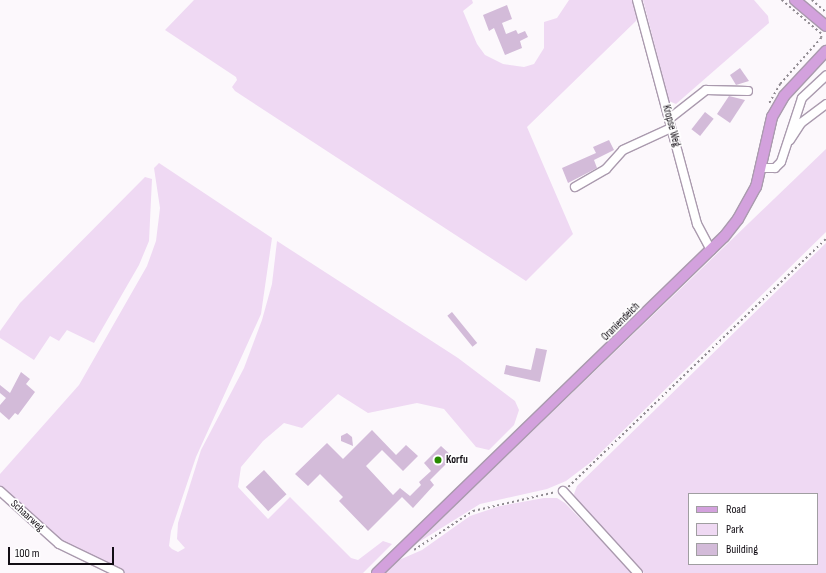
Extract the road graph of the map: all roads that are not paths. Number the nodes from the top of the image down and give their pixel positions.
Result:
1 (637, 0) edge
2 (795, 0) edge
3 (823, 30) edge
4 (826, 51) edge
5 (826, 76) edge
6 (748, 91) dead end
7 (826, 104) edge
8 (670, 123) junction
9 (784, 152) junction
10 (760, 168) junction
11 (575, 187) dead end
12 (711, 250) junction
13 (0, 491) edge
14 (562, 492) road end
15 (119, 573) edge
16 (377, 573) edge
17 (638, 573) edge

1 - 8 street, Kropse Weg
2 - 3 main road
4 - 10 main road, Oraniendeich
5 - 9 street
6 - 8 street
7 - 9 street
8 - 11 street
8 - 12 street, Kropse Weg
9 - 10 street
10 - 12 main road, Oraniendeich
12 - 16 main road, Oraniendeich
13 - 15 street, Schaarweg
14 - 17 street

